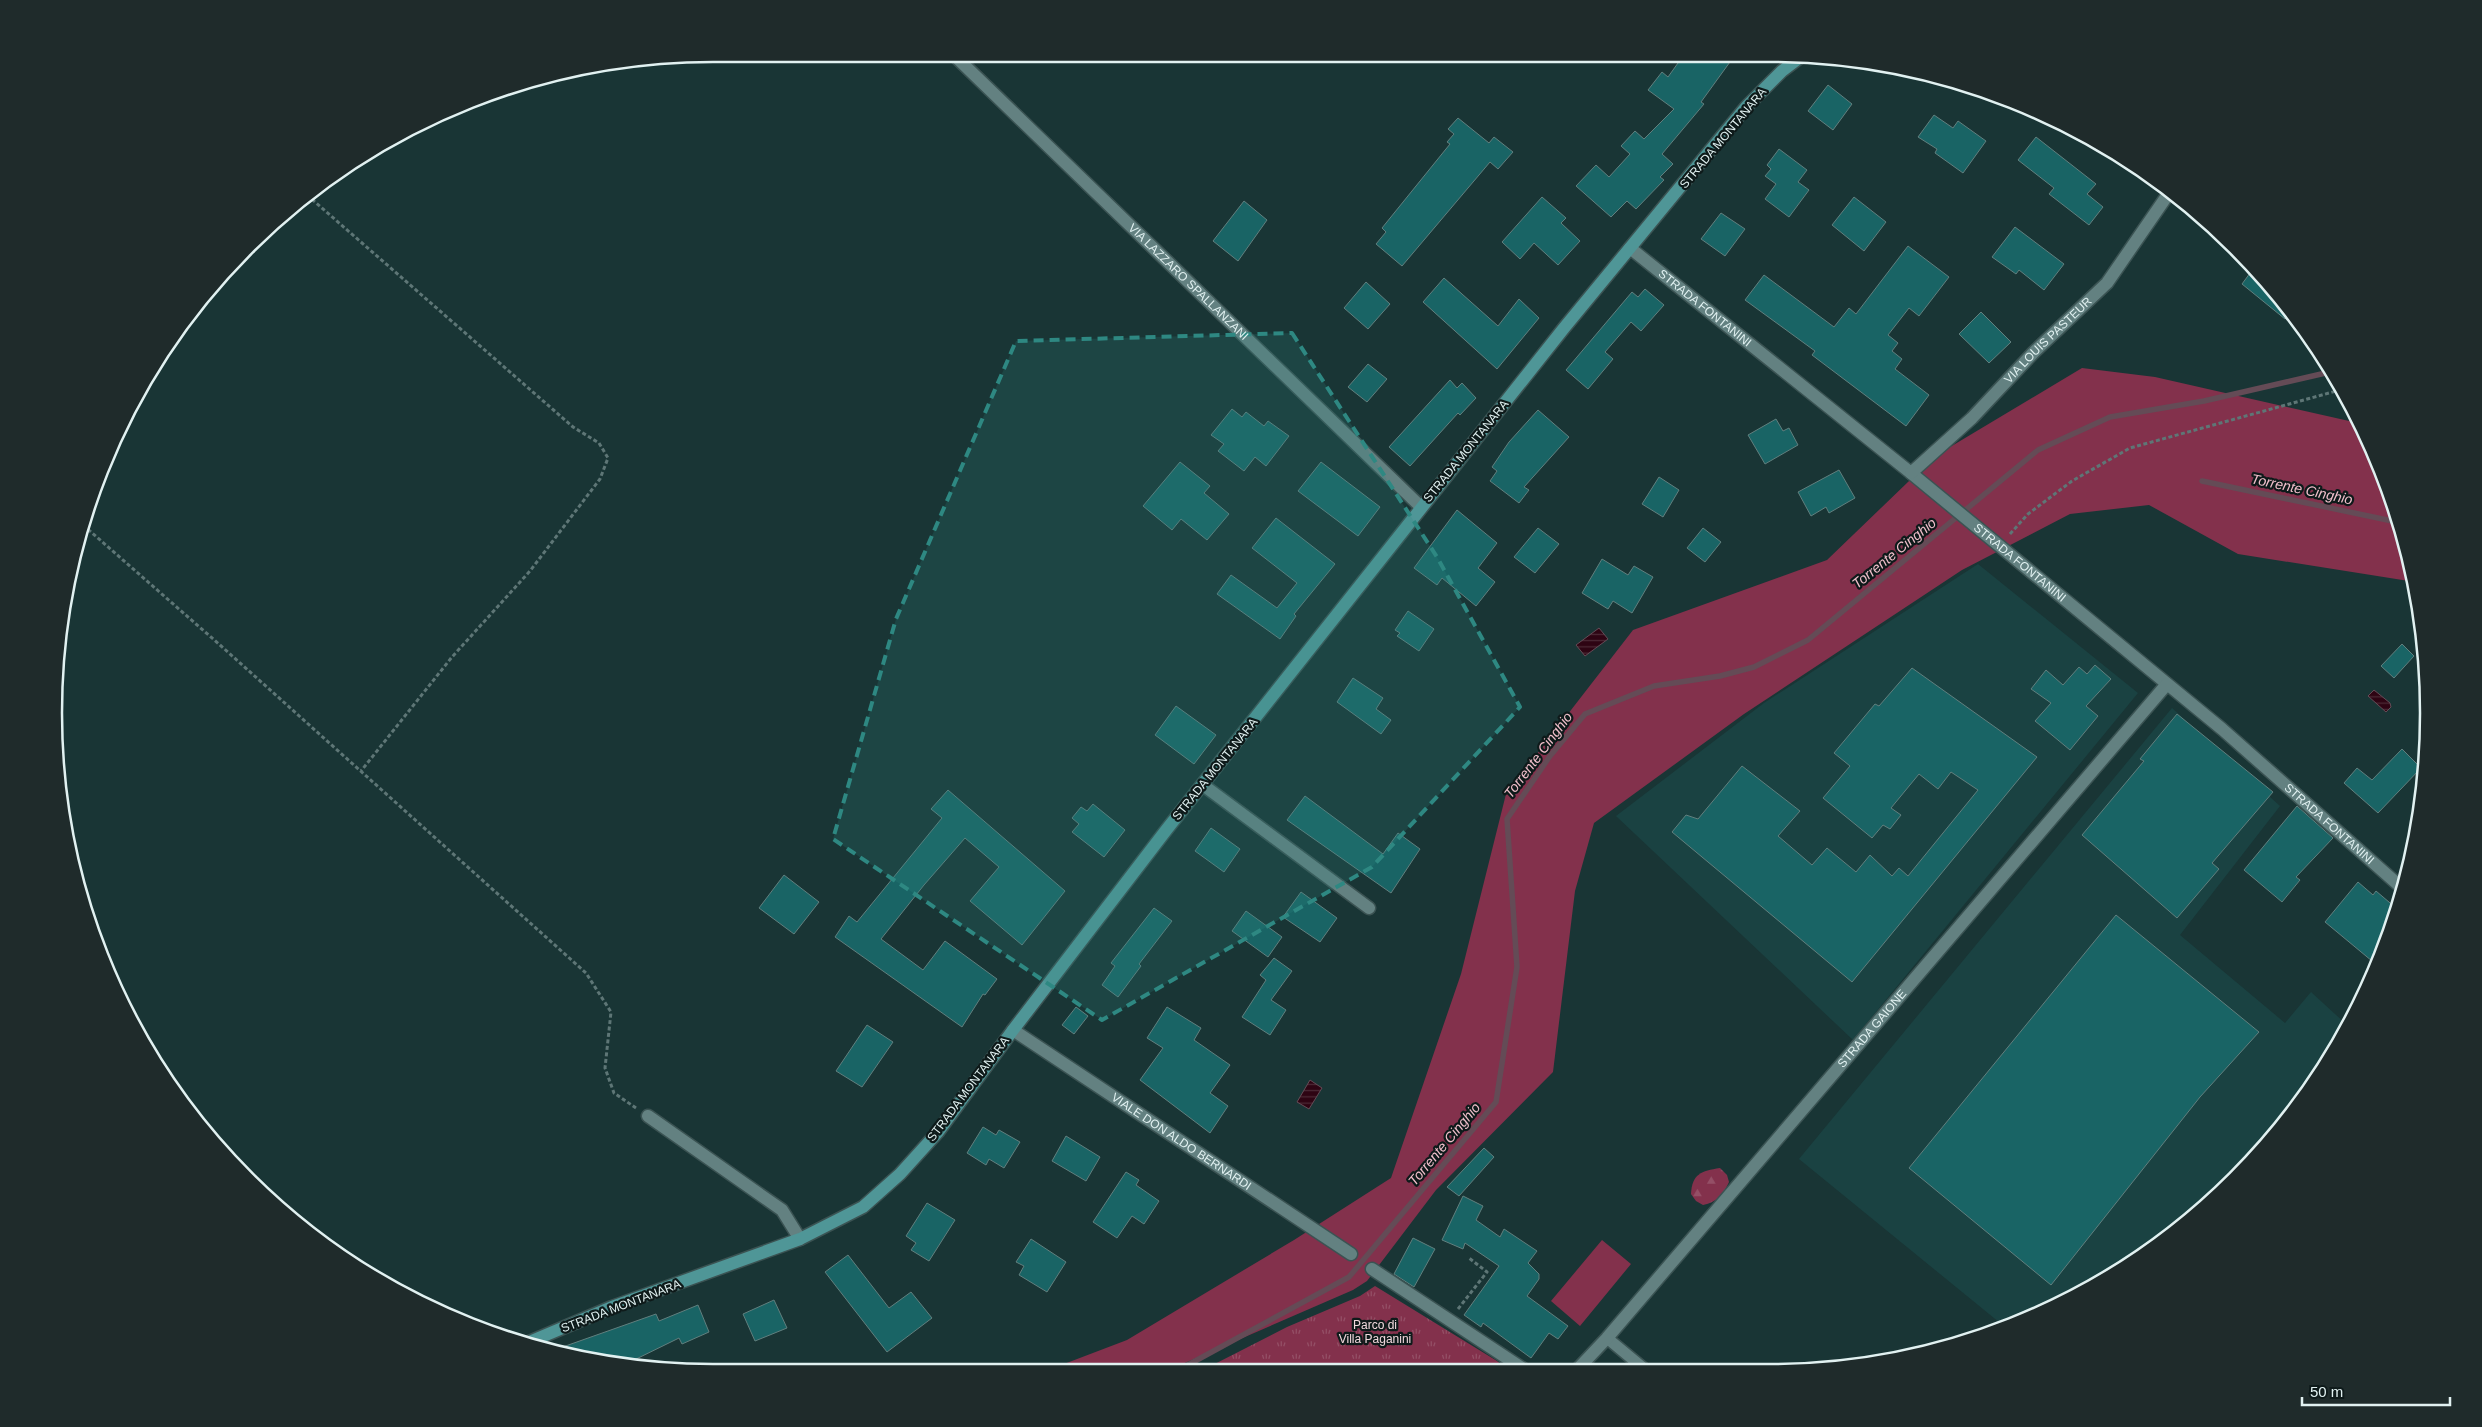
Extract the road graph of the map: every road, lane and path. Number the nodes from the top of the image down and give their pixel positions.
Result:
1 (961, 62) edge
2 (1787, 63) edge
3 (1793, 63) edge
4 (1782, 71) junction
5 (2166, 198) edge
6 (313, 200) edge
7 (1630, 248) junction
8 (2334, 392) edge
9 (1912, 473) junction
10 (1421, 507) junction
11 (89, 531) edge
12 (2004, 541) dead end
13 (2167, 684) junction
14 (361, 771) junction
15 (1203, 784) junction
16 (2397, 883) edge
17 (1368, 908) dead end
18 (1013, 1030) junction
19 (648, 1116) joint
20 (800, 1239) junction
21 (1351, 1254) dead end
22 (1469, 1258) dead end
23 (1372, 1269) dead end
24 (1449, 1321) junction
25 (1607, 1338) junction
26 (536, 1339) edge
27 (1516, 1364) edge
28 (1583, 1364) edge
29 (1638, 1364) edge

1 - 10 street, VIA LAZZARO SPALLANZANI
2 - 4 street
3 - 4 main road, STRADA MONTANARA
4 - 7 main road, STRADA MONTANARA
5 - 9 street, VIA LOUIS PASTEUR
6 - 14 path
7 - 9 street, STRADA FONTANINI
7 - 10 main road, STRADA MONTANARA
8 - 12 path
9 - 13 street, STRADA FONTANINI
10 - 15 main road, STRADA MONTANARA
11 - 14 path
13 - 16 street, STRADA FONTANINI
13 - 25 street, STRADA GAIONE
14 - 19 path
15 - 17 street
15 - 18 main road, STRADA MONTANARA
18 - 20 main road, STRADA MONTANARA
18 - 21 street, VIALE DON ALDO BERNARDI
19 - 20 street
20 - 26 main road, STRADA MONTANARA
22 - 24 path
23 - 24 street
24 - 27 street
25 - 28 street, STRADA GAIONE
25 - 29 lane

